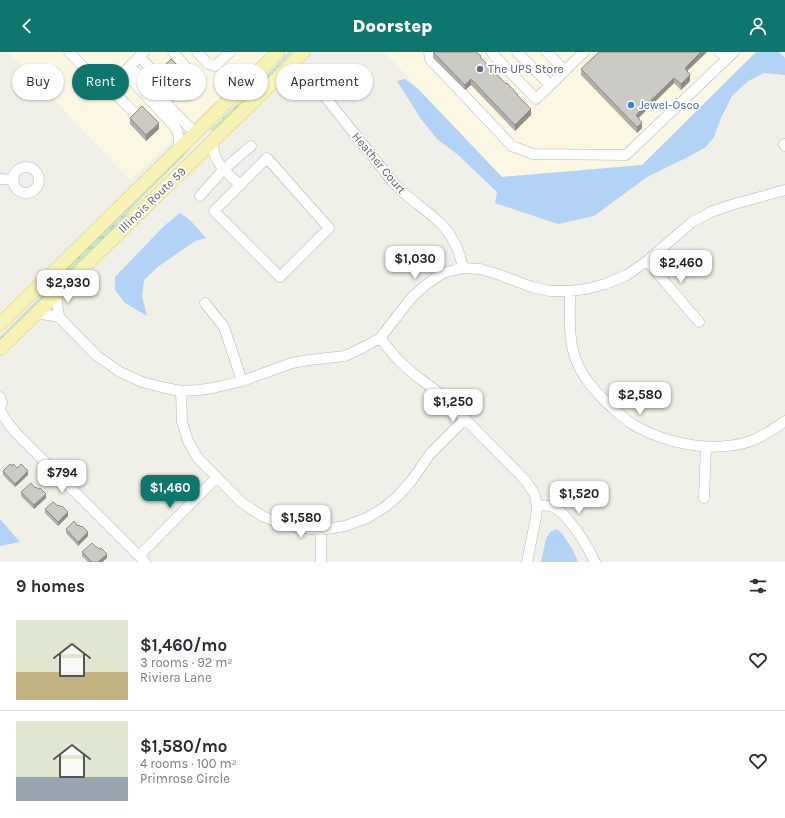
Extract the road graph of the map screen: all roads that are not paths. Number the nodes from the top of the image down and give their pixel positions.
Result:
1 (70, 52) edge
2 (172, 52) edge
3 (197, 52) edge
4 (230, 52) edge
5 (278, 52) edge
6 (304, 52) edge
7 (429, 52) edge
8 (491, 52) edge
9 (517, 52) edge
10 (547, 52) edge
11 (719, 52) edge
12 (726, 52) edge
13 (734, 52) edge
14 (581, 53) edge
15 (142, 54) edge
16 (81, 64) edge
17 (129, 67) edge
18 (129, 71) edge
19 (129, 71) edge
20 (565, 71) junction
21 (550, 85) junction
22 (122, 100) edge
23 (328, 100) edge
24 (135, 114) edge
25 (195, 133) junction
26 (214, 139) junction
27 (250, 146) dead end
28 (178, 150) junction
29 (202, 151) junction
30 (221, 166) junction
31 (0, 179) edge
32 (14, 180) dead end
33 (240, 185) junction
34 (785, 190) edge
35 (200, 196) dead end
36 (647, 261) junction
37 (463, 268) junction
38 (570, 291) junction
39 (56, 294) junction
40 (205, 303) dead end
41 (37, 313) junction
42 (59, 317) junction
43 (699, 322) dead end
44 (0, 324) edge
45 (380, 338) junction
46 (0, 349) edge
47 (242, 381) junction
48 (181, 390) junction
49 (0, 397) edge
50 (0, 409) edge
51 (465, 419) junction
52 (785, 421) edge
53 (706, 447) junction
54 (216, 478) junction
55 (704, 498) dead end
56 (537, 506) junction
57 (321, 530) junction
58 (142, 559) edge
59 (321, 562) edge
60 (527, 562) edge
61 (595, 562) edge

1 - 16 street
2 - 15 street
3 - 4 street
5 - 25 main road, Illinois Route 59
6 - 26 main road, Illinois Route 59
7 - 13 street
8 - 21 street
9 - 21 street
10 - 20 street
11 - 12 street
14 - 20 street
15 - 17 street
18 - 25 street
19 - 28 street
20 - 21 street
22 - 24 street
23 - 37 street, Heather Court
25 - 28 main road, Illinois Route 59
25 - 29 main road
26 - 29 main road, Illinois Route 59
26 - 30 street
27 - 30 street
28 - 44 main road, Illinois Route 59
29 - 30 street
29 - 39 main road, Illinois Route 59
30 - 33 street
30 - 35 street
31 - 32 street
33 - 33 street
34 - 36 street
36 - 38 street
36 - 43 street
37 - 38 street
37 - 45 street
38 - 53 street
39 - 41 main road, Illinois Route 59
39 - 42 street
40 - 47 street
41 - 42 street
41 - 46 main road, Illinois Route 59
42 - 48 street
45 - 47 street
45 - 51 street
47 - 48 street
48 - 54 street
49 - 50 street
50 - 58 street
51 - 56 street
51 - 57 street
52 - 53 street
53 - 55 street
54 - 57 street
54 - 58 street
56 - 60 street
56 - 61 street
57 - 59 street

